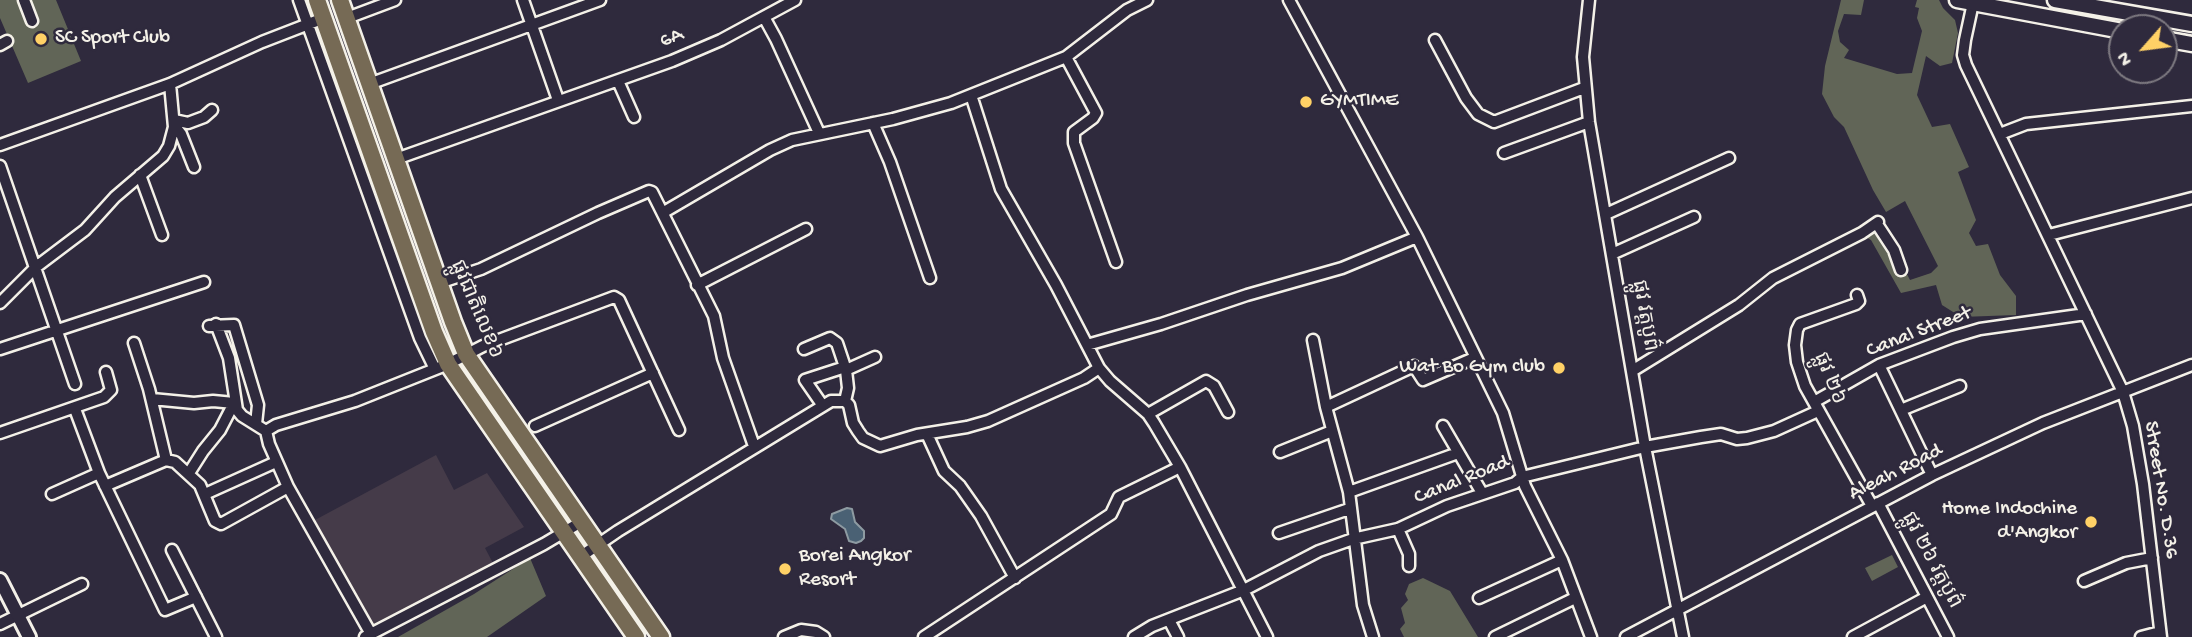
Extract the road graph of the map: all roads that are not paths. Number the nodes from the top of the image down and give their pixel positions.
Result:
1 (24, 0) edge
2 (299, 0) edge
3 (317, 0) edge
4 (340, 0) edge
5 (395, 0) edge
6 (523, 0) edge
7 (600, 0) edge
8 (795, 0) edge
9 (1147, 0) edge
10 (1289, 0) edge
11 (1589, 0) edge
12 (1957, 0) edge
13 (2055, 0) edge
14 (1973, 3) junction
15 (764, 17) junction
16 (324, 18) junction
17 (347, 18) junction
18 (32, 21) dead end
19 (2192, 24) edge
20 (307, 25) junction
21 (532, 25) junction
22 (2108, 28) edge
23 (1434, 40) dead end
24 (1066, 58) junction
25 (618, 81) junction
26 (170, 84) junction
27 (369, 84) junction
28 (1584, 88) junction
29 (971, 95) junction
30 (558, 100) junction
31 (2192, 106) edge
32 (212, 110) dead end
33 (634, 117) dead end
34 (1589, 122) junction
35 (174, 123) junction
36 (873, 123) junction
37 (819, 133) junction
38 (2000, 134) junction
39 (0, 145) edge
40 (1504, 153) dead end
41 (396, 159) junction
42 (1729, 159) dead end
43 (0, 166) edge
44 (194, 167) dead end
45 (140, 175) junction
46 (2192, 198) edge
47 (664, 212) junction
48 (1606, 214) junction
49 (1694, 217) dead end
50 (806, 229) dead end
51 (162, 234) dead end
52 (2049, 235) junction
53 (1417, 237) junction
54 (1612, 254) junction
55 (1115, 262) dead end
56 (36, 267) junction
57 (1900, 270) dead end
58 (930, 278) dead end
59 (204, 282) dead end
60 (439, 284) junction
61 (697, 285) junction
62 (1857, 295) dead end
63 (0, 303) edge
64 (2086, 314) junction
65 (58, 331) junction
66 (1313, 340) dead end
67 (134, 343) dead end
68 (1087, 345) junction
69 (0, 348) edge
70 (804, 349) dead end
71 (466, 354) junction
72 (875, 357) dead end
73 (1474, 358) junction
74 (1879, 365) junction
75 (2192, 365) edge
76 (441, 366) junction
77 (846, 368) junction
78 (1099, 368) junction
79 (1632, 371) junction
80 (106, 372) dead end
81 (653, 373) junction
82 (75, 384) dead end
83 (1960, 386) dead end
84 (2123, 392) junction
85 (152, 399) junction
86 (845, 401) junction
87 (234, 403) junction
88 (823, 406) junction
89 (1816, 406) junction
90 (1326, 407) junction
91 (75, 409) junction
92 (1901, 410) junction
93 (1228, 412) dead end
94 (1148, 414) junction
95 (256, 424) junction
96 (535, 426) dead end
97 (1443, 426) dead end
98 (680, 430) dead end
99 (1332, 431) junction
100 (266, 432) junction
101 (0, 433) edge
102 (927, 434) junction
103 (754, 446) junction
104 (1645, 447) junction
105 (1280, 452) dead end
106 (1458, 453) junction
107 (166, 460) junction
108 (276, 462) junction
109 (1180, 467) junction
110 (99, 473) junction
111 (189, 473) junction
112 (1932, 475) junction
113 (1522, 477) junction
114 (105, 486) junction
115 (288, 487) junction
116 (1349, 492) junction
117 (1482, 493) junction
118 (52, 494) dead end
119 (205, 494) junction
120 (1875, 504) junction
121 (1349, 509) junction
122 (581, 522) junction
123 (1398, 529) junction
124 (564, 533) junction
125 (1279, 534) dead end
126 (1353, 539) junction
127 (597, 544) junction
128 (172, 550) dead end
129 (580, 558) junction
130 (2152, 558) junction
131 (1562, 560) junction
132 (1409, 566) dead end
133 (1015, 578) junction
134 (0, 580) edge
135 (2084, 581) dead end
136 (82, 584) dead end
137 (1244, 590) junction
138 (196, 597) junction
139 (1927, 597) junction
140 (1479, 598) dead end
141 (1575, 598) junction
142 (1677, 609) junction
143 (18, 617) junction
144 (1169, 620) junction
145 (0, 624) edge
146 (2161, 634) edge
147 (368, 635) edge
148 (29, 637) edge
149 (216, 637) edge
150 (636, 637) edge
151 (661, 637) edge
152 (784, 637) edge
153 (824, 637) edge
154 (924, 637) edge
155 (1134, 637) edge
156 (1178, 637) edge
157 (1267, 637) edge
158 (1373, 637) edge
159 (1495, 637) edge
160 (1591, 637) edge
161 (1626, 637) edge
162 (1683, 637) edge
163 (1853, 637) edge
164 (1948, 637) edge
165 (2141, 637) edge

1 - 18 street
2 - 20 street
3 - 16 main road, ផ្លូវជាតិលេខ៦
4 - 17 main road, ផ្លូវជាតិលេខ៦
5 - 17 street
6 - 21 street
7 - 21 street
8 - 15 street, 6A
9 - 24 street
10 - 53 street
11 - 28 street, ផ្លូវ វត្តបូព៌
12 - 14 main road
13 - 19 main road
14 - 22 main road
14 - 38 street, Street No. D.36
15 - 25 street, 6A
15 - 37 street
16 - 20 street
16 - 76 main road, ផ្លូវជាតិលេខ៦
17 - 27 main road, ផ្លូវជាតិលេខ៦
20 - 26 street
20 - 76 street
21 - 27 street
21 - 30 street
23 - 28 street
24 - 29 street
24 - 55 street
25 - 30 street, 6A
25 - 33 street
26 - 35 street
26 - 39 street
27 - 41 main road, ផ្លូវជាតិលេខ៦
28 - 34 street, ផ្លូវ វត្តបូព៌
29 - 36 street
29 - 68 street
30 - 41 street, 6A
31 - 38 street
32 - 35 street
34 - 40 street
34 - 48 street, ផ្លូវ វត្តបូព៌
35 - 44 street
35 - 45 street
36 - 37 street
36 - 58 street
37 - 47 street
38 - 52 street, Street No. D.36
41 - 60 main road, ផ្លូវជាតិលេខ៦
42 - 48 street
43 - 56 street
45 - 51 street
45 - 56 street
46 - 52 street
47 - 60 street
47 - 61 street
48 - 54 street, ផ្លូវ វត្តបូព៌
49 - 54 street
50 - 61 street
52 - 64 street, Street No. D.36
53 - 68 street
53 - 73 street
54 - 79 street, ផ្លូវ វត្តបូព៌
56 - 63 street
56 - 65 street
57 - 79 street
59 - 65 street
60 - 71 main road, ផ្លូវជាតិលេខ៦
61 - 103 street
62 - 89 street, ផ្លូវ ២៦
64 - 74 street, Canal Street
64 - 84 street, Street No. D.36
65 - 69 street
65 - 82 street
66 - 90 street
67 - 85 street
68 - 78 street
70 - 77 street
71 - 76 street
71 - 81 street
71 - 122 main road, ផ្លូវជាតិលេខ៦
72 - 77 street
73 - 90 street
73 - 113 street
74 - 89 street, Canal Street
74 - 92 street
75 - 84 street, Aleah Road
76 - 100 street
76 - 124 main road, ផ្លូវជាតិលេខ៦
77 - 86 street
77 - 88 street
78 - 94 street
78 - 102 street
79 - 104 street, ផ្លូវ វត្តបូព៌
80 - 91 street
81 - 96 street
81 - 98 street
83 - 92 street
84 - 112 street, Aleah Road
84 - 130 street, Street No. D.36
85 - 87 street
85 - 107 street
86 - 88 street
86 - 102 street
87 - 95 street
87 - 95 street
87 - 111 street
88 - 103 street
89 - 104 street, Canal Road
89 - 120 street, ផ្លូវ ២៦
90 - 99 street
91 - 101 street
91 - 110 street
92 - 112 street
93 - 94 street
94 - 109 street
95 - 100 street
97 - 106 street
99 - 105 street
99 - 116 street
100 - 108 street
102 - 133 street
103 - 127 street
104 - 113 street, Canal Road
104 - 142 street, ផ្លូវ វត្តបូព៌
106 - 116 street
106 - 117 street
107 - 111 street
107 - 114 street
108 - 115 street
108 - 119 street
109 - 133 street
109 - 137 street
110 - 114 street
110 - 118 street
111 - 119 street
112 - 120 street, Aleah Road
113 - 117 street, Canal Road
113 - 131 street
114 - 138 street
115 - 119 street
115 - 147 street
116 - 121 street
117 - 123 street, Canal Road
120 - 139 street, ផ្លូវ ២៦ វត្តបូព៌
120 - 142 street, Aleah Road
121 - 125 street
121 - 126 street
122 - 124 street
122 - 127 main road, ផ្លូវជាតិលេខ៦
123 - 126 street, Canal Road
123 - 132 street
124 - 129 main road, ផ្លូវជាតិលេខ៦
124 - 147 street
126 - 137 street, Canal Road
126 - 158 street
127 - 129 street
127 - 151 main road, ផ្លូវជាតិលេខ៦
128 - 138 street
129 - 150 main road, ផ្លូវជាតិលេខ៦
130 - 135 street
130 - 146 street, Street No. D.36
131 - 140 street
131 - 141 street
133 - 154 street
134 - 143 street
136 - 143 street
137 - 144 street, Canal Road
137 - 157 street
138 - 149 street
139 - 163 street
139 - 164 street, ផ្លូវ ២៦ វត្តបូព៌
141 - 159 street
141 - 160 street
142 - 161 street, Aleah Road
142 - 162 street, ផ្លូវ វត្តបូព៌
143 - 145 street
143 - 148 street
144 - 155 street, Canal Road
144 - 156 street
146 - 165 street
152 - 153 street

